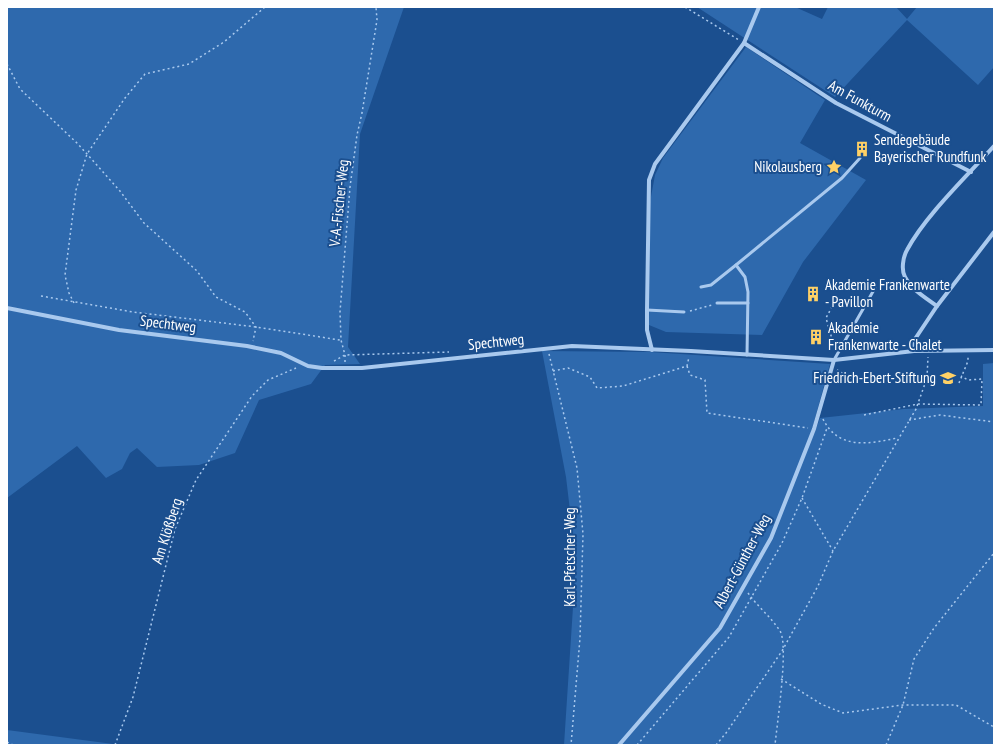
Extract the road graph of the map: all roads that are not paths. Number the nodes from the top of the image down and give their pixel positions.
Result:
1 (759, 7) edge
2 (744, 43) junction
3 (994, 146) edge
4 (860, 158) dead end
5 (971, 172) junction
6 (994, 232) edge
7 (736, 265) junction
8 (701, 287) dead end
9 (875, 288) dead end
10 (748, 303) junction
11 (717, 304) road end
12 (937, 306) junction
13 (7, 308) edge
14 (647, 310) junction
15 (684, 312) road end
16 (652, 350) junction
17 (994, 350) edge
18 (914, 351) junction
19 (747, 355) junction
20 (834, 360) junction
21 (619, 745) edge

1 - 2 street
2 - 5 street, Am Funkturm
2 - 14 street
3 - 5 street
4 - 7 lane
5 - 12 street
6 - 12 street
7 - 8 lane
7 - 10 lane
9 - 20 lane
10 - 11 lane
10 - 19 lane
12 - 18 street
13 - 16 street, Spechtweg
14 - 15 lane
14 - 16 street
16 - 19 street, Spechtweg
17 - 18 street, Spechtweg
18 - 20 street, Spechtweg
19 - 20 street, Spechtweg
20 - 21 street, Albert-Günther-Weg

